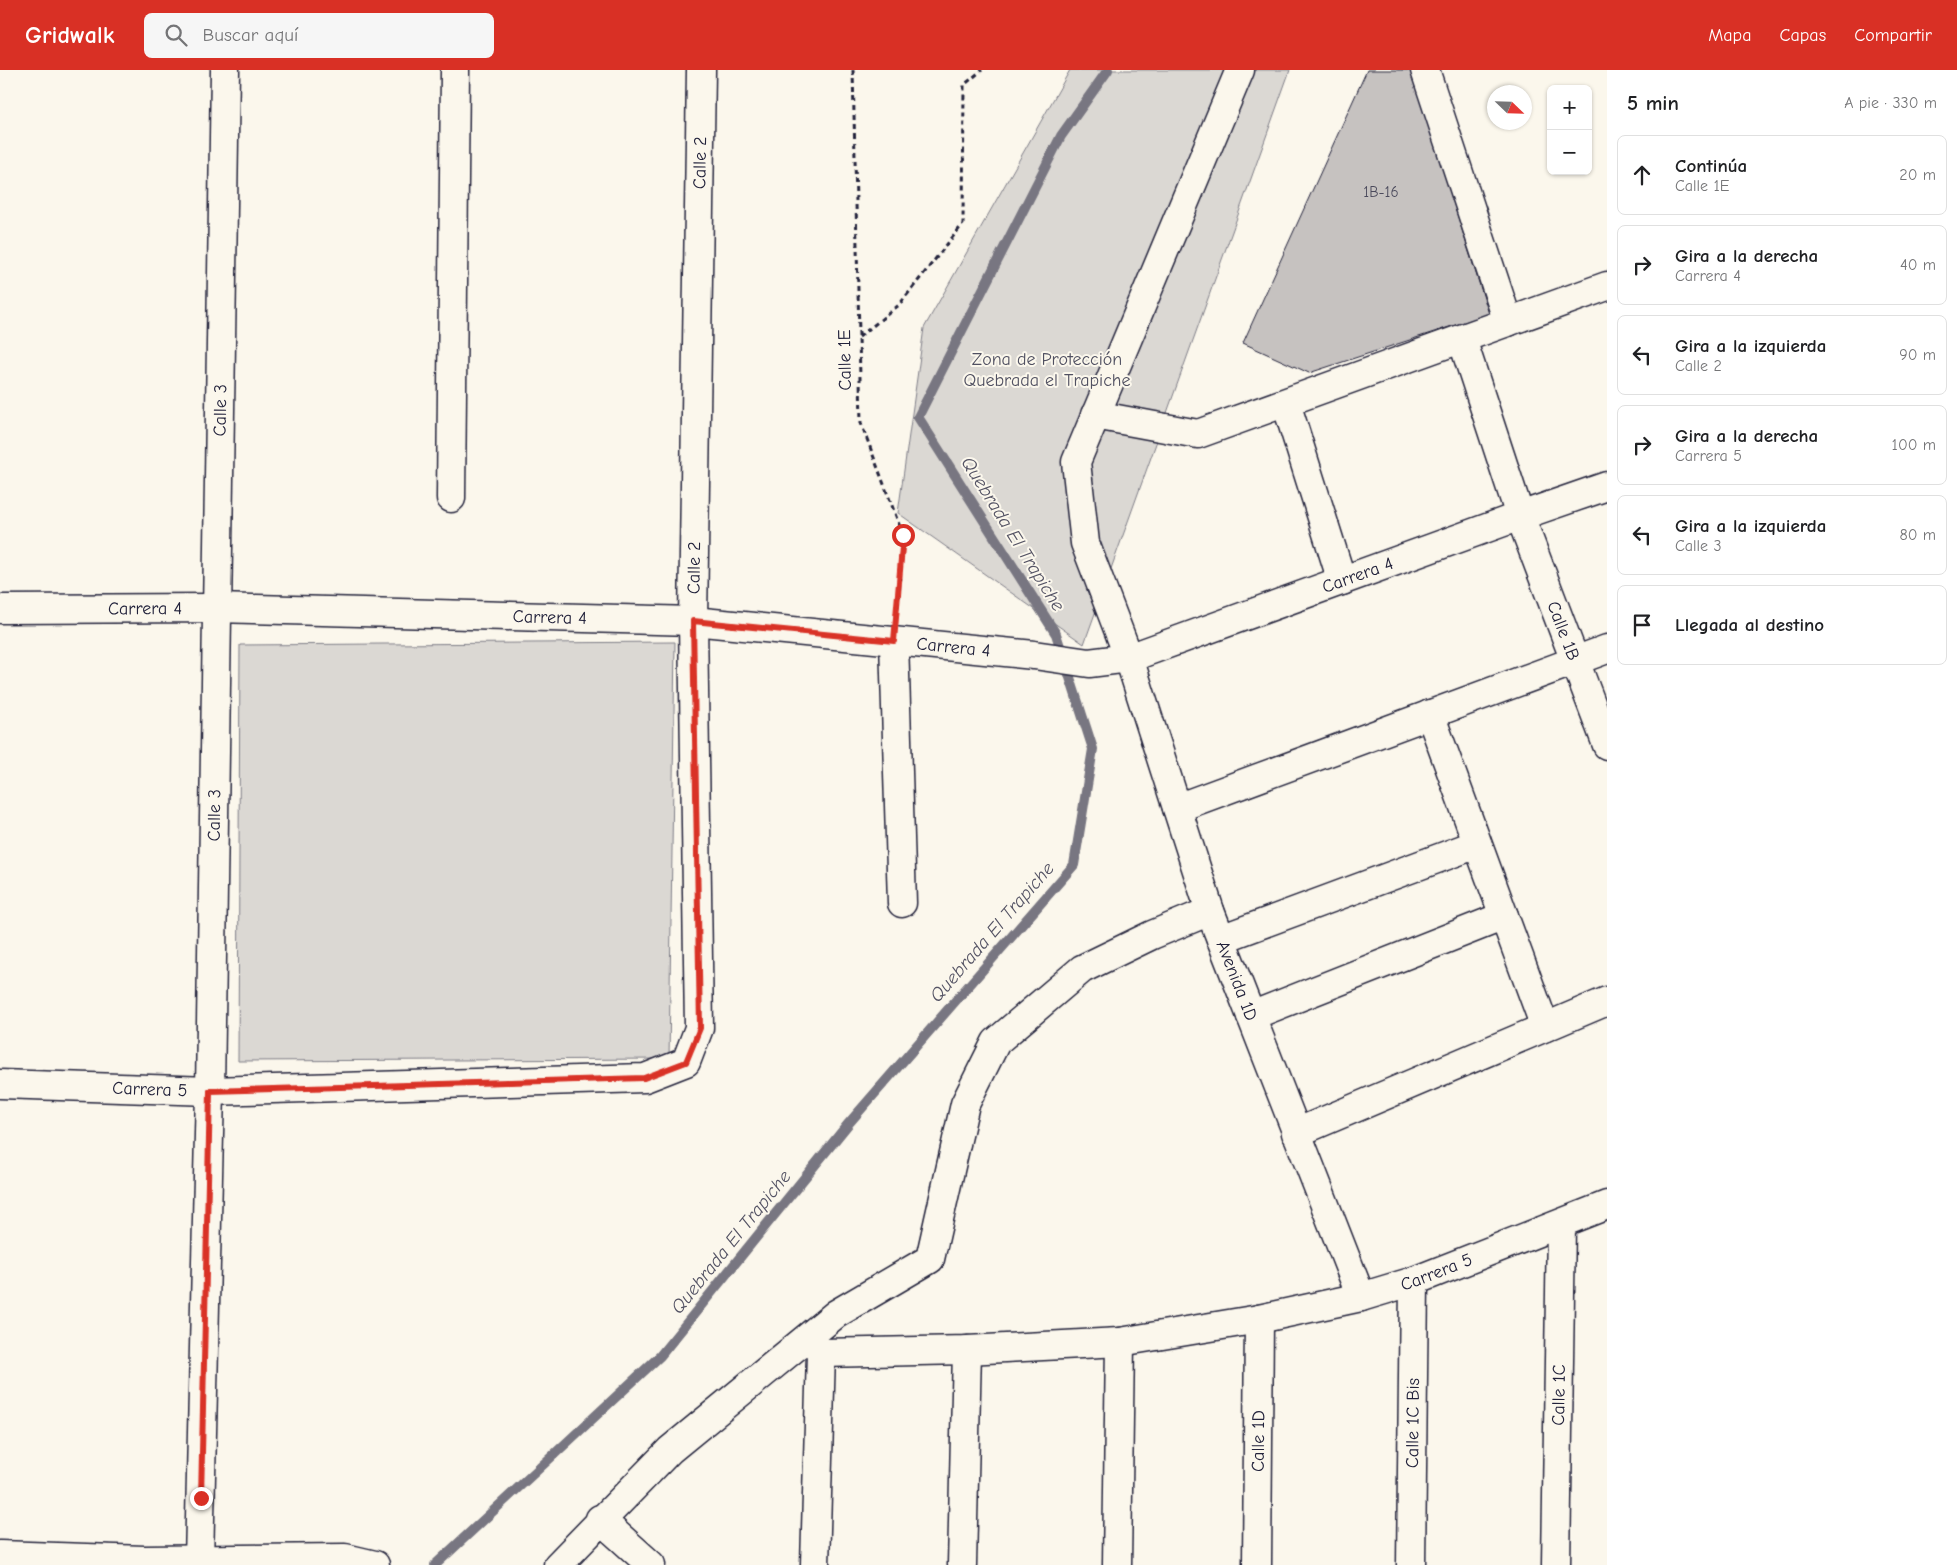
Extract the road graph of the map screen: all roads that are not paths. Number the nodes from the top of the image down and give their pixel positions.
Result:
1 (224, 70) edge
2 (455, 70) edge
3 (701, 70) edge
4 (1240, 70) edge
5 (1425, 70) edge
6 (1607, 286) edge
7 (1508, 322) junction
8 (1462, 339) junction
9 (1286, 403) junction
10 (1095, 415) junction
11 (1607, 486) edge
12 (451, 498) dead end
13 (1520, 516) junction
14 (1342, 581) junction
15 (216, 608) junction
16 (0, 609) edge
17 (693, 621) junction
18 (894, 641) junction
19 (1607, 649) edge
20 (1129, 658) junction
21 (1574, 660) junction
22 (1430, 714) junction
23 (1607, 745) edge
24 (1177, 808) junction
25 (1477, 844) junction
26 (902, 903) dead end
27 (1210, 911) junction
28 (1504, 916) junction
29 (1221, 939) junction
30 (1607, 1000) edge
31 (1251, 1016) junction
32 (1545, 1027) junction
33 (686, 1062) joint
34 (0, 1084) edge
35 (210, 1091) junction
36 (1296, 1133) junction
37 (1607, 1205) edge
38 (1561, 1225) junction
39 (1414, 1281) junction
40 (1361, 1297) junction
41 (1259, 1319) junction
42 (1120, 1342) junction
43 (967, 1350) junction
44 (600, 1519) junction
45 (0, 1555) edge
46 (198, 1561) junction
47 (374, 1565) edge
48 (558, 1565) edge
49 (651, 1565) edge
50 (815, 1565) edge
51 (962, 1565) edge
52 (1117, 1565) edge
53 (1256, 1565) edge
54 (1412, 1565) edge
55 (1556, 1565) edge

1 - 15 street, Calle 3
2 - 12 street
3 - 17 street, Calle 2
4 - 10 street, Avenida 1D
5 - 7 street
6 - 7 street
7 - 8 street
8 - 9 street
8 - 13 street, Calle 1B
9 - 10 street
9 - 14 street
10 - 20 street, Avenida 1D
11 - 13 street, Carrera 4
13 - 14 street, Carrera 4
13 - 21 street, Calle 1B
14 - 20 street, Carrera 4
15 - 16 street, Carrera 4
15 - 17 street, Carrera 4
15 - 35 street, Calle 3
17 - 18 street, Carrera 4
17 - 33 street, Calle 2
18 - 20 street, Carrera 4
18 - 26 street
19 - 21 street
20 - 24 street, Avenida 1D
21 - 22 street
21 - 23 street, Calle 1B
22 - 24 street
22 - 25 street
24 - 27 street, Avenida 1D
25 - 28 street
25 - 29 street
27 - 29 street, Avenida 1D
27 - 44 street
28 - 31 street
28 - 32 street
29 - 31 street, Avenida 1D
30 - 32 street
31 - 36 street, Avenida 1D
32 - 36 street
33 - 35 street, Carrera 5
34 - 35 street, Carrera 5
35 - 46 street, Calle 3
36 - 40 street, Avenida 1D
37 - 38 street, Carrera 5
38 - 39 street, Carrera 5
38 - 55 street, Calle 1C
39 - 40 street, Carrera 5
39 - 54 street, Calle 1C Bis
40 - 41 street, Carrera 5
41 - 42 street, Carrera 5
41 - 53 street, Calle 1D
42 - 43 street, Carrera 5
42 - 52 street
43 - 50 street, Carrera 5
43 - 51 street
44 - 48 street
44 - 49 street
45 - 46 street
46 - 47 street

